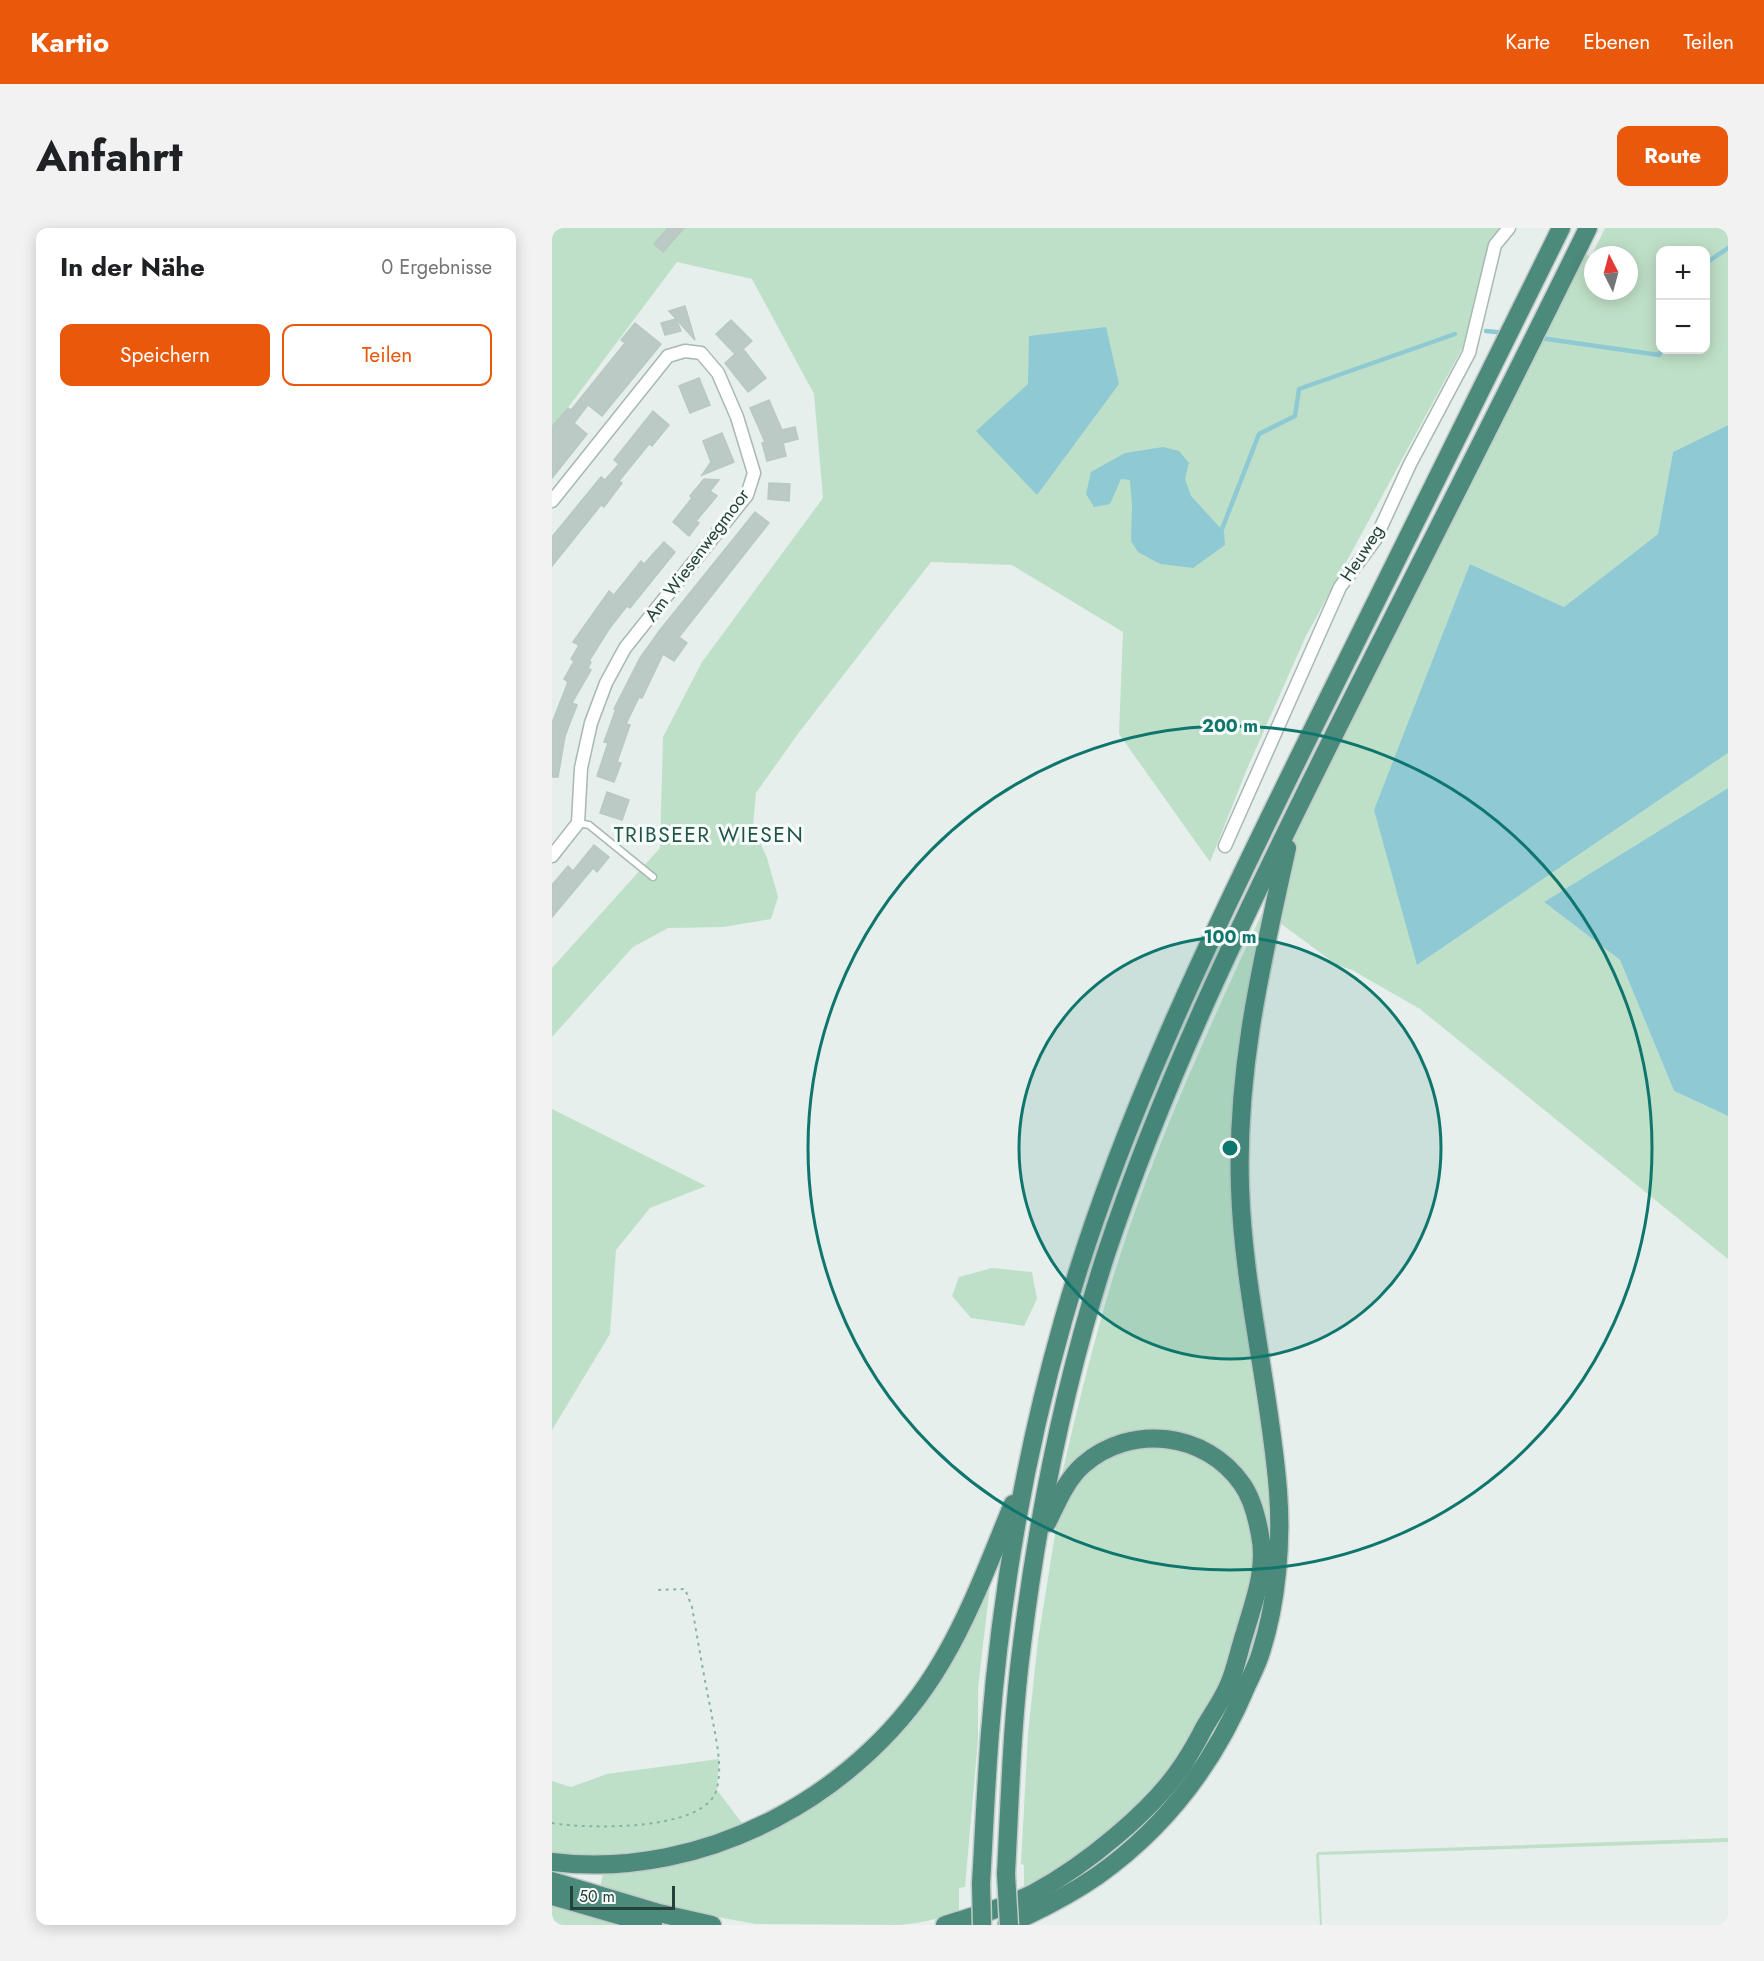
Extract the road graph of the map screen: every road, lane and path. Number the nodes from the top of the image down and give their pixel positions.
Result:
1 (1509, 228) edge
2 (1588, 228) edge
3 (1559, 234) edge
4 (552, 501) edge
5 (1294, 816) junction
6 (578, 823) junction
7 (1225, 846) dead end
8 (552, 856) edge
9 (653, 877) dead end
10 (1028, 1466) junction
11 (1038, 1540) junction
12 (656, 1590) dead end
13 (552, 1823) edge
14 (552, 1863) edge
15 (552, 1881) edge
16 (552, 1896) edge
17 (612, 1914) junction
18 (643, 1925) edge
19 (653, 1925) edge
20 (712, 1925) edge
21 (945, 1925) edge
22 (982, 1925) edge
23 (1008, 1925) edge

1 - 7 street, Heuweg
2 - 5 highway
3 - 10 highway
4 - 6 street, Am Wiesenwegmoor
5 - 11 highway
5 - 23 highway
6 - 8 street
6 - 9 lane
10 - 14 highway
10 - 22 highway, bridge
11 - 21 highway
11 - 23 highway, bridge
12 - 13 path
15 - 20 highway
16 - 17 highway
17 - 18 highway
17 - 19 highway

